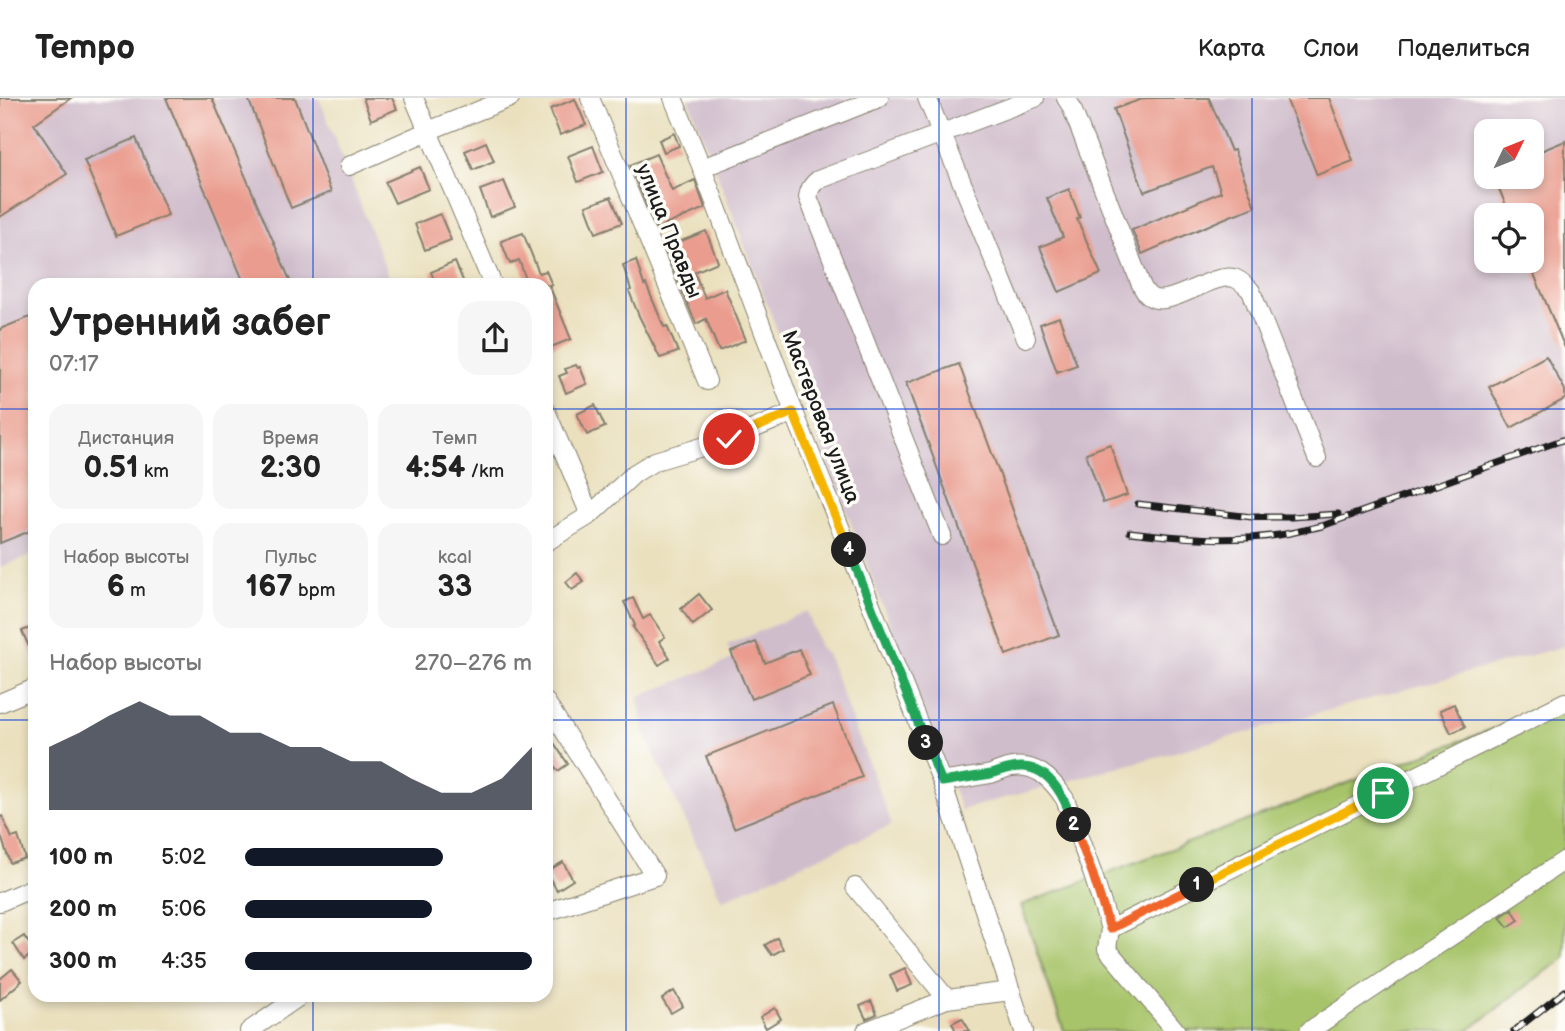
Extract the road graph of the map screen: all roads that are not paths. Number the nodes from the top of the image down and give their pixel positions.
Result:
1 (414, 98) edge
2 (510, 98) edge
3 (590, 98) edge
4 (673, 98) edge
5 (879, 98) edge
6 (927, 98) edge
7 (1035, 98) edge
8 (1066, 98) edge
9 (428, 131) junction
10 (942, 133) junction
11 (349, 166) dead end
12 (702, 168) junction
13 (490, 278) edge
14 (1026, 338) dead end
15 (707, 382) dead end
16 (793, 412) junction
17 (553, 428) edge
18 (1317, 458) dead end
19 (590, 515) junction
20 (942, 536) dead end
21 (553, 538) edge
22 (28, 691) edge
23 (1565, 702) edge
24 (0, 703) edge
25 (553, 713) edge
26 (942, 782) junction
27 (1565, 860) edge
28 (855, 887) dead end
29 (28, 890) edge
30 (0, 902) edge
31 (553, 910) edge
32 (1110, 929) junction
33 (1011, 991) junction
34 (947, 999) junction
35 (291, 1002) edge
36 (249, 1031) edge
37 (866, 1031) edge
38 (1024, 1031) edge
39 (1176, 1031) edge
40 (1309, 1031) edge

1 - 9 street
2 - 9 street
3 - 15 street, улица Правды
4 - 12 street, Мастеровая улица
5 - 12 street
6 - 10 street
7 - 10 street
8 - 18 street
9 - 11 street
9 - 13 street
10 - 14 street
10 - 20 street
12 - 16 street, Мастеровая улица
16 - 19 street
16 - 26 street, Мастеровая улица
17 - 19 street
19 - 21 street
22 - 24 street
23 - 32 street
25 - 31 street
26 - 32 street
26 - 33 street, Мастеровая улица
27 - 40 street
28 - 34 street
29 - 30 street
32 - 39 street
33 - 34 street
33 - 38 street, Мастеровая улица
34 - 37 street
35 - 36 street

